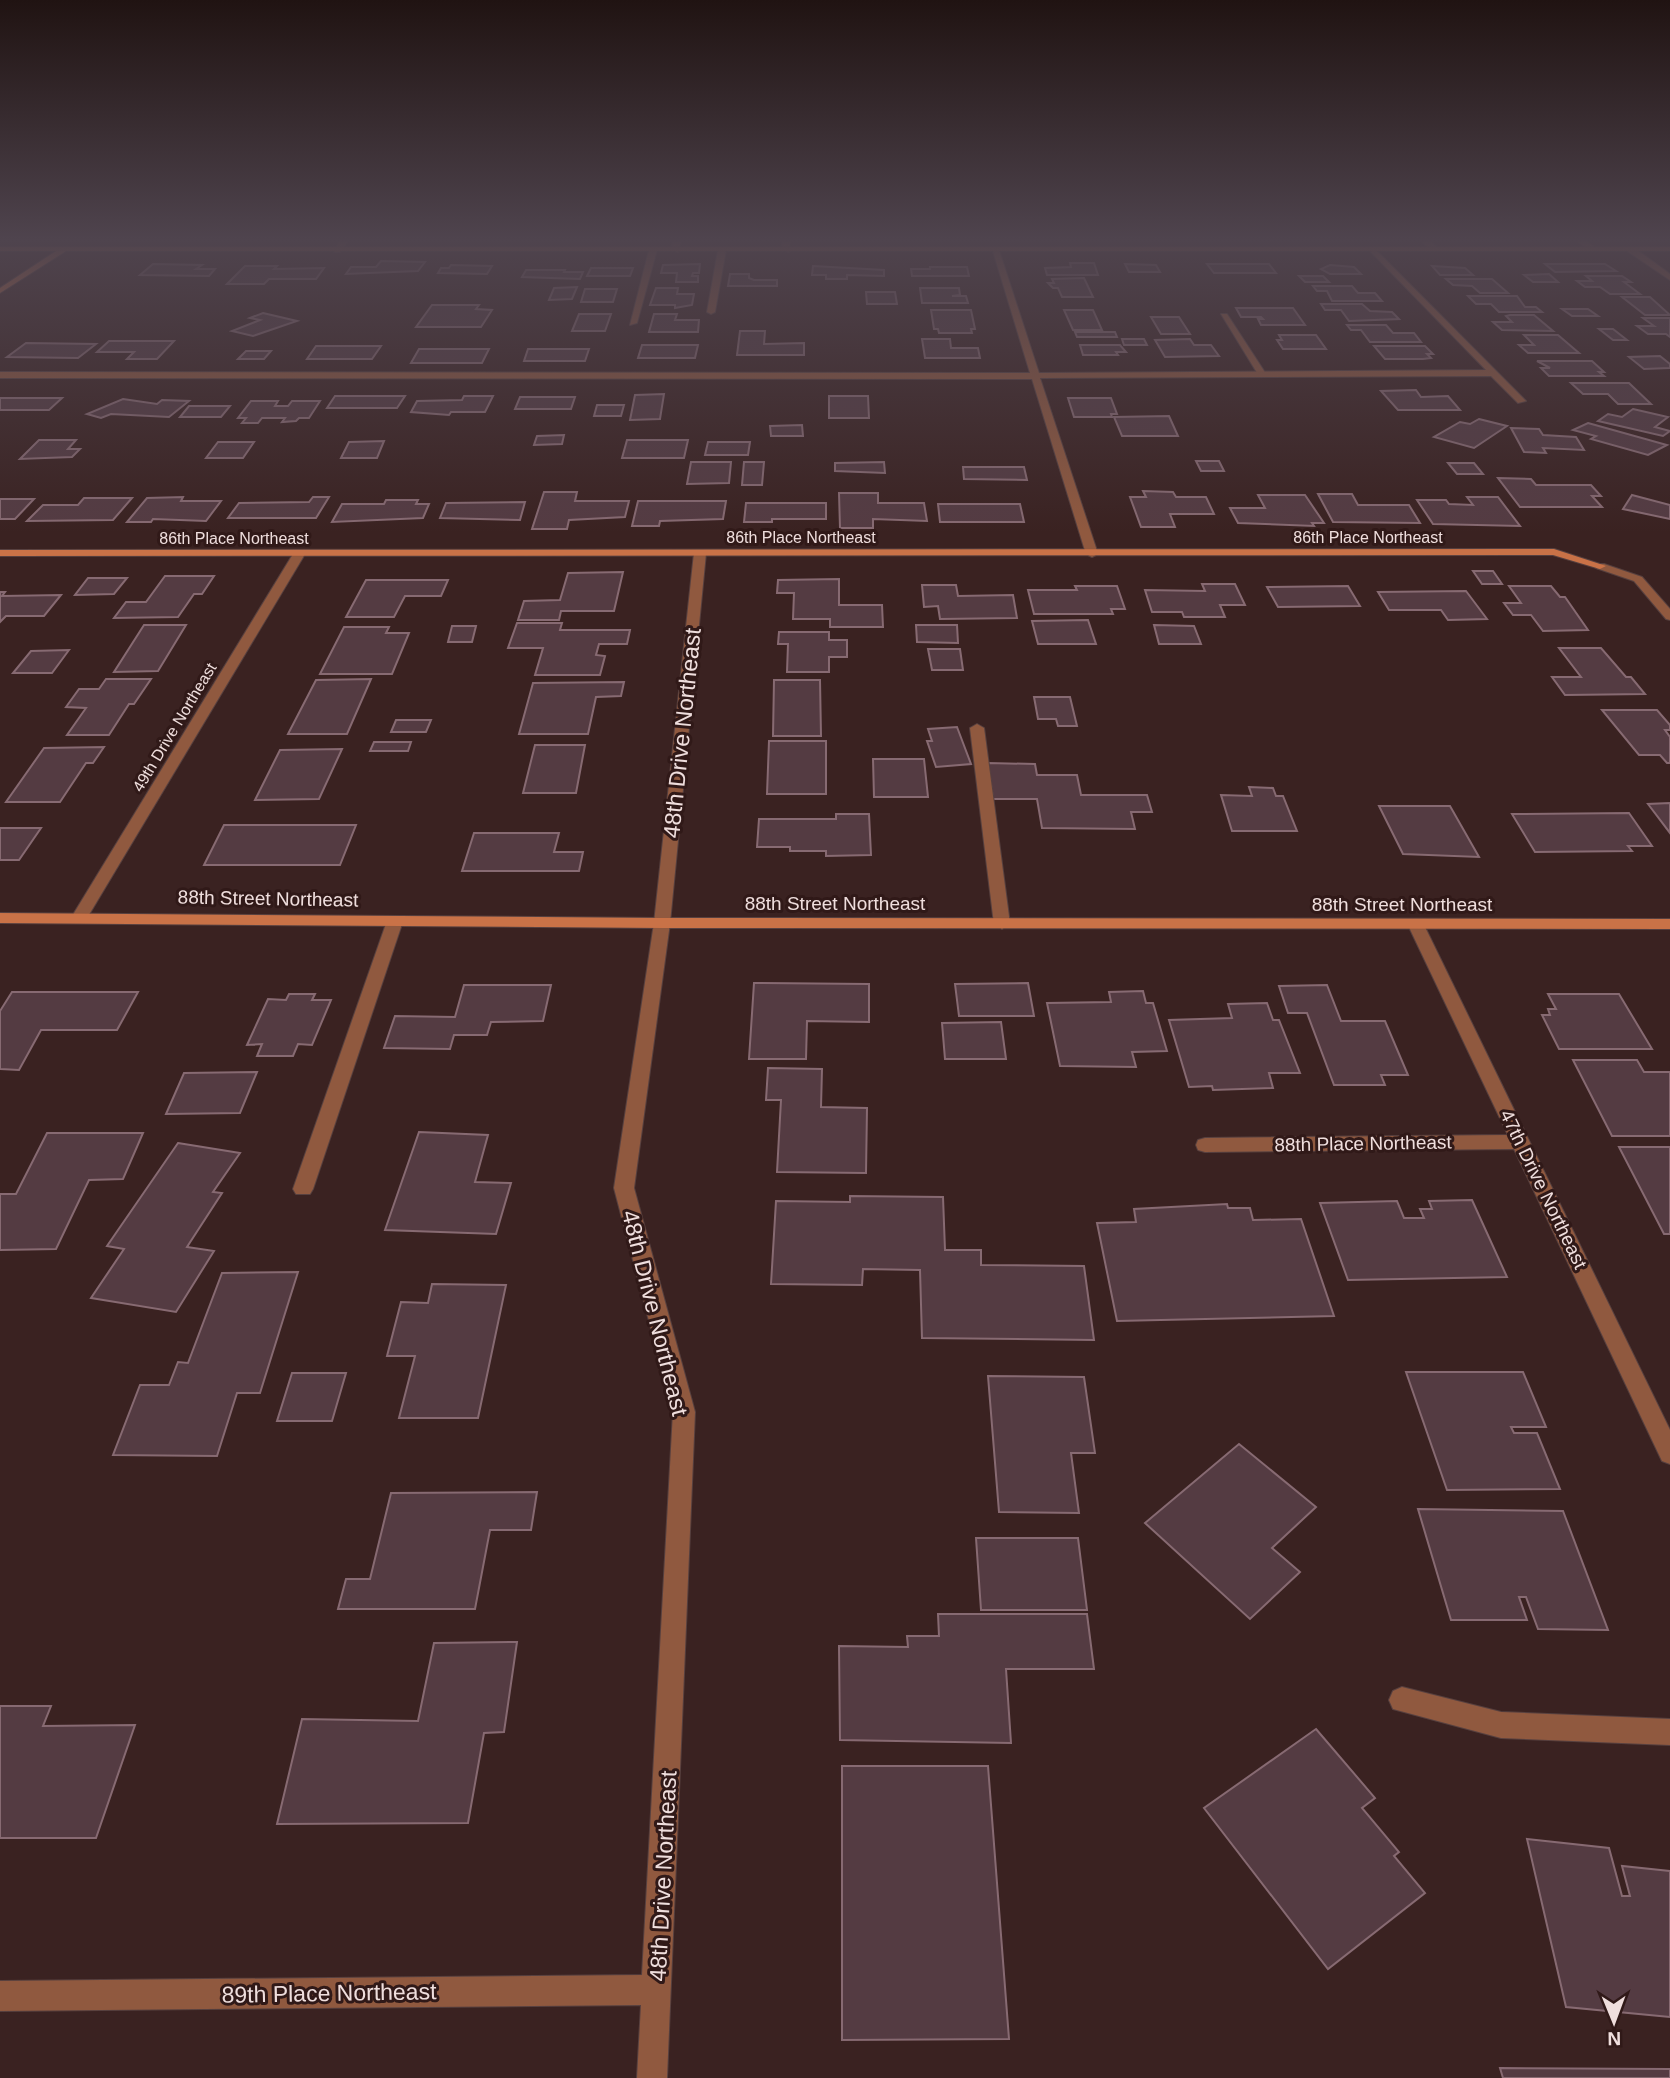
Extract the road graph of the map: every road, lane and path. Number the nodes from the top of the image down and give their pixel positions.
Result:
1 (1024, 338) edge
2 (1238, 338) edge
3 (1461, 338) edge
4 (1495, 373) junction
5 (1262, 374) junction
6 (0, 375) edge
7 (1036, 376) junction
8 (1521, 401) dead end
9 (0, 553) edge
10 (700, 553) junction
11 (299, 554) junction
12 (1092, 554) junction
13 (1670, 615) edge
14 (977, 728) dead end
15 (0, 918) edge
16 (79, 918) junction
17 (395, 921) junction
18 (662, 923) junction
19 (1002, 924) junction
20 (1670, 924) edge
21 (1416, 925) junction
22 (1521, 1142) junction
23 (1205, 1145) dead end
24 (303, 1189) dead end
25 (1670, 1454) edge
26 (1402, 1700) dead end
27 (1670, 1732) edge
28 (658, 1990) junction
29 (0, 1996) edge
30 (652, 2078) edge

1 - 7 street
2 - 5 street
3 - 4 street
4 - 5 street
4 - 8 street
5 - 7 street
6 - 7 street
7 - 12 street
9 - 11 street, 86th Place Northeast
10 - 11 street, 86th Place Northeast
10 - 12 street, 86th Place Northeast
10 - 18 street, 48th Drive Northeast
11 - 16 street, 49th Drive Northeast
12 - 13 street, 86th Place Northeast
14 - 19 street
15 - 16 street, 88th Street Northeast
16 - 17 street, 88th Street Northeast
17 - 18 street, 88th Street Northeast
17 - 24 street
18 - 19 street, 88th Street Northeast
18 - 28 street, 48th Drive Northeast
19 - 21 street, 88th Street Northeast
20 - 21 street, 88th Street Northeast
21 - 22 street, 47th Drive Northeast
22 - 23 street, 88th Place Northeast
22 - 25 street, 47th Drive Northeast
26 - 27 street
28 - 29 street, 89th Place Northeast
28 - 30 street, 48th Drive Northeast

